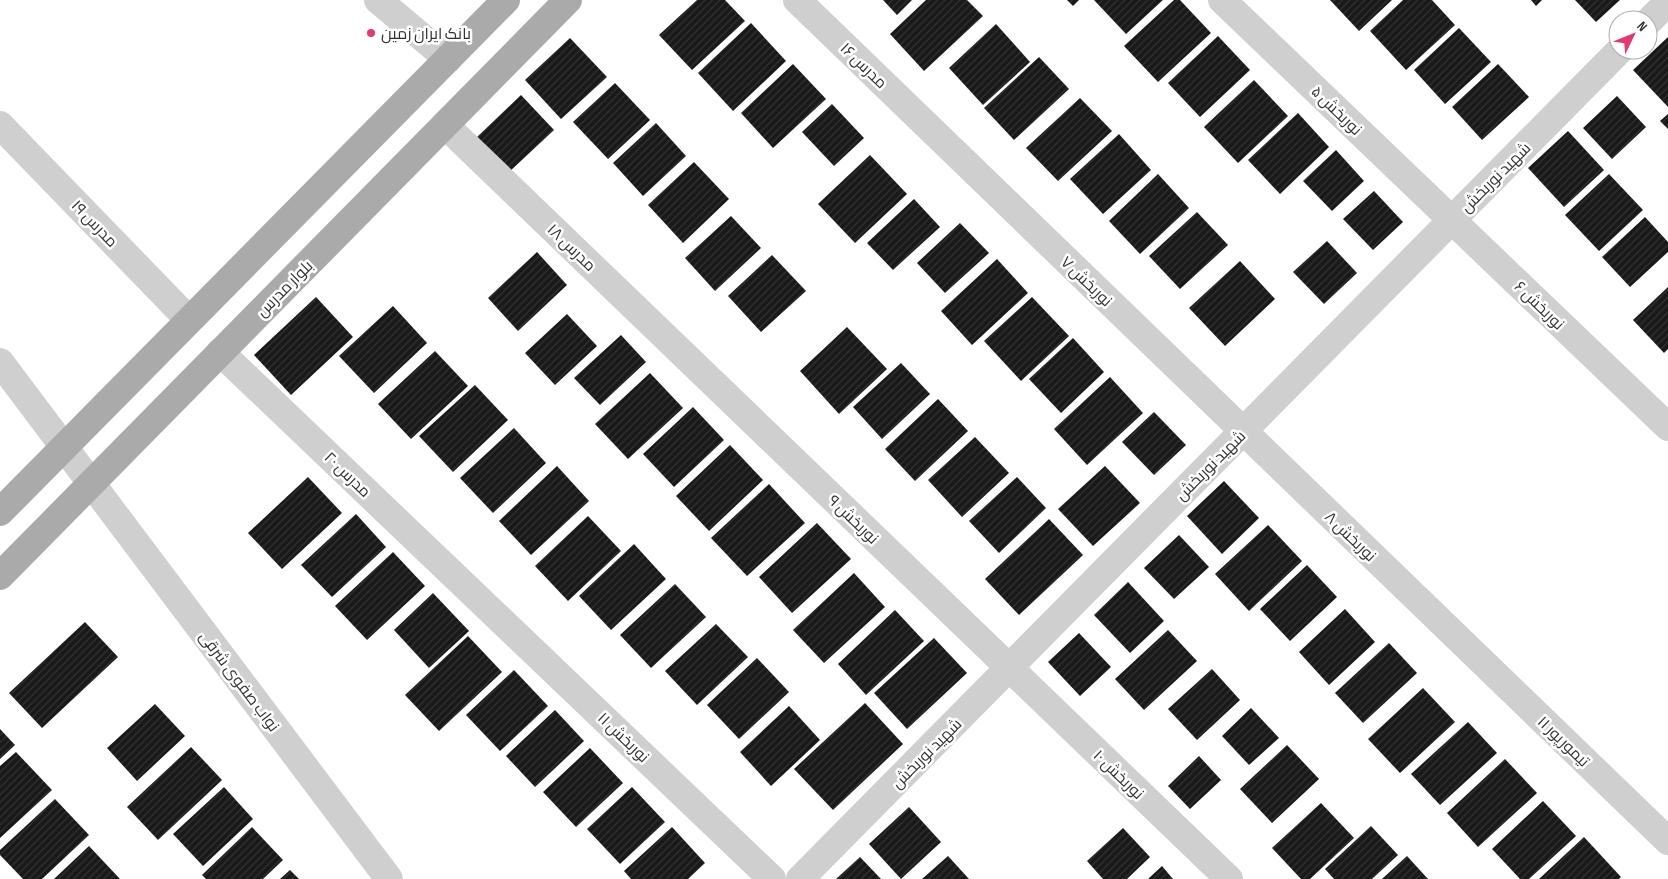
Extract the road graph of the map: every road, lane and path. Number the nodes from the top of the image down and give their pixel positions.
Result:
1 (378, 0) edge
2 (506, 0) edge
3 (568, 0) edge
4 (796, 0) edge
5 (1222, 0) edge
6 (1668, 2) edge
7 (1658, 12) edge
8 (448, 59) junction
9 (1610, 60) edge
10 (0, 125) edge
11 (445, 125) junction
12 (931, 130) joint
13 (1452, 220) junction
14 (189, 320) junction
15 (220, 352) junction
16 (0, 362) edge
17 (699, 369) joint
18 (1668, 427) edge
19 (1243, 432) junction
20 (64, 447) junction
21 (92, 484) junction
22 (0, 512) edge
23 (0, 576) edge
24 (476, 596) joint
25 (1460, 640) joint
26 (1009, 668) junction
27 (1668, 841) edge
28 (389, 879) edge
29 (772, 879) edge
30 (800, 879) edge
31 (1229, 879) edge

1 - 8 street
2 - 8 main road
3 - 11 main road, بلوار مدرس
4 - 12 street, مدرس ۱۶
5 - 13 street, نوربخش ۵
6 - 7 street
8 - 14 main road
9 - 13 street, شهید نوربخش
10 - 14 street, مدرس ۱۹
11 - 15 main road, بلوار مدرس
11 - 17 street, مدرس ۱۸
12 - 19 street, نوربخش ۷
13 - 18 street, نوربخش ۶
13 - 19 street, شهید نوربخش
14 - 20 main road
15 - 21 main road, بلوار مدرس
15 - 24 street, مدرس ۲۰
16 - 20 street, نواب صفوی شرقی
17 - 26 street, نوربخش ۹
19 - 25 street, نوربخش ۸
19 - 26 street, شهید نوربخش
20 - 21 street, نواب صفوی شرقی
20 - 22 main road
21 - 23 main road, بلوار مدرس
21 - 28 street, نواب صفوی شرقی
24 - 29 street, نوربخش ۱۱
25 - 27 street, تیمورپور ۱۱
26 - 30 street, شهید نوربخش
26 - 31 street, نوربخش ۱۰

